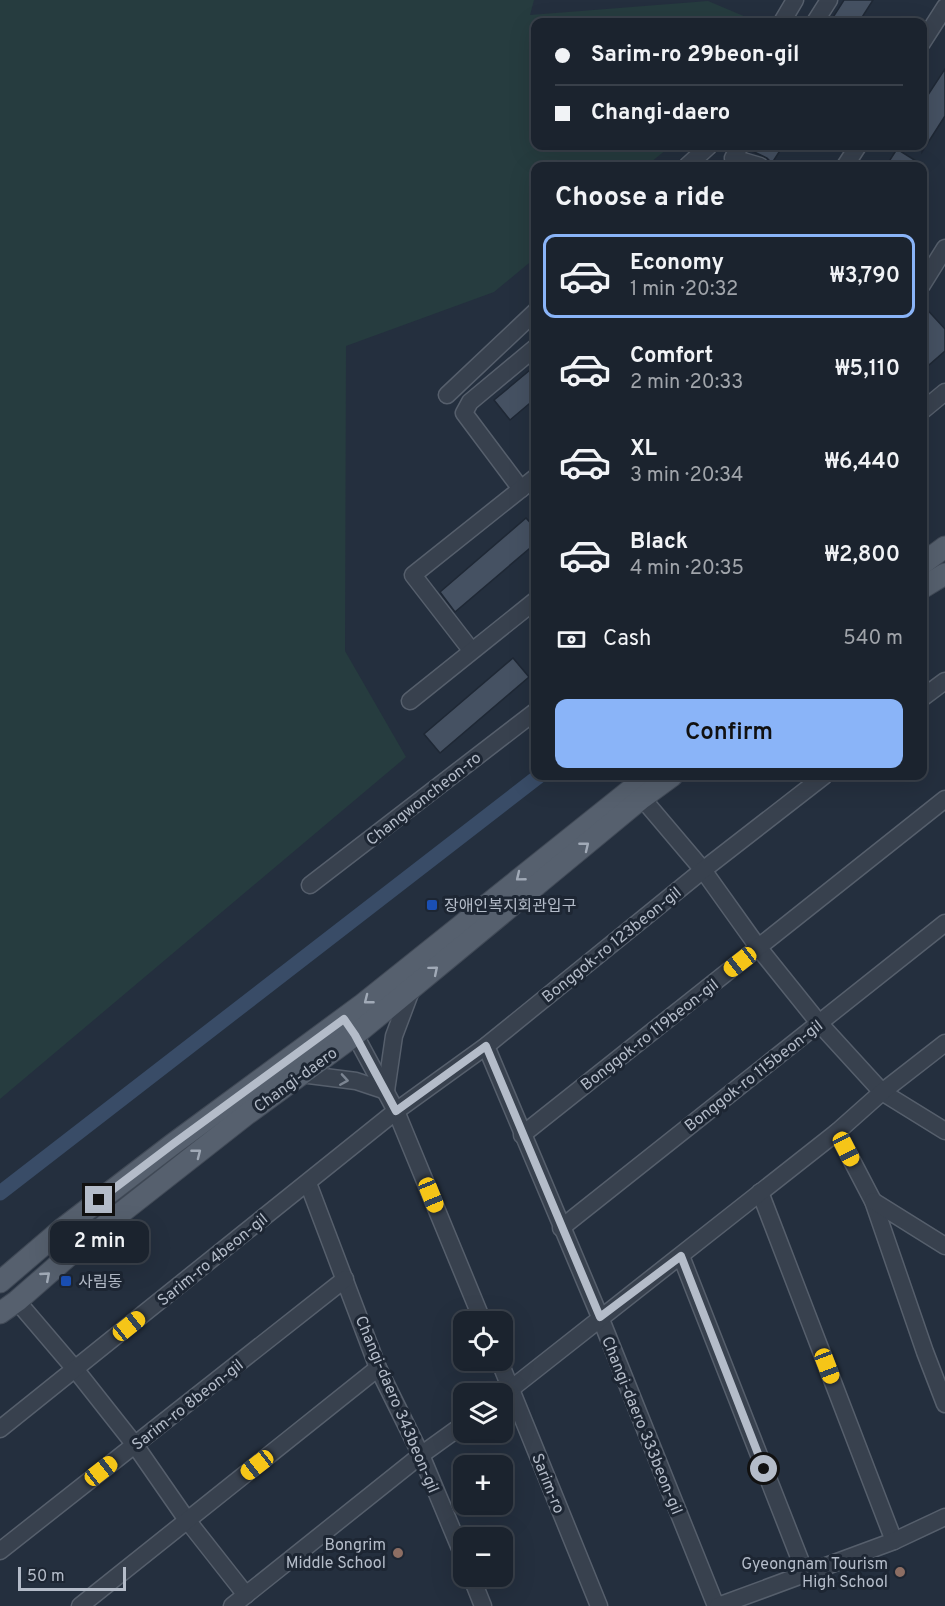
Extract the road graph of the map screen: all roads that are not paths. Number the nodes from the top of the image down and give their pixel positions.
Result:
1 (795, 0) edge
2 (829, 0) edge
3 (945, 7) edge
4 (784, 18) edge
5 (818, 18) edge
6 (927, 35) edge
7 (705, 150) edge
8 (732, 156) edge
9 (691, 162) edge
10 (749, 162) edge
11 (945, 248) edge
12 (927, 277) edge
13 (531, 316) edge
14 (531, 351) edge
15 (945, 392) edge
16 (447, 395) dead end
17 (927, 407) edge
18 (531, 481) edge
19 (521, 489) junction
20 (945, 547) edge
21 (934, 568) edge
22 (531, 604) edge
23 (471, 650) junction
24 (942, 687) edge
25 (927, 695) edge
26 (410, 701) dead end
27 (531, 715) edge
28 (643, 780) edge
29 (667, 780) edge
30 (819, 780) edge
31 (642, 798) junction
32 (945, 799) edge
33 (703, 870) junction
34 (310, 885) dead end
35 (945, 922) edge
36 (758, 947) junction
37 (413, 987) junction
38 (819, 1023) junction
39 (349, 1027) junction
40 (945, 1042) edge
41 (486, 1046) junction
42 (301, 1074) junction
43 (386, 1091) junction
44 (882, 1092) junction
45 (396, 1111) junction
46 (945, 1131) edge
47 (837, 1132) junction
48 (522, 1135) junction
49 (308, 1183) junction
50 (760, 1192) junction
51 (873, 1201) junction
52 (561, 1228) junction
53 (945, 1246) edge
54 (681, 1256) junction
55 (345, 1279) junction
56 (0, 1282) edge
57 (8, 1307) edge
58 (478, 1311) edge
59 (600, 1317) junction
60 (925, 1352) junction
61 (945, 1363) edge
62 (378, 1368) junction
63 (75, 1369) junction
64 (513, 1388) edge
65 (945, 1404) edge
66 (513, 1407) edge
67 (0, 1429) edge
68 (453, 1432) edge
69 (135, 1444) junction
70 (421, 1455) junction
71 (945, 1517) edge
72 (188, 1520) junction
73 (453, 1532) edge
74 (894, 1541) junction
75 (0, 1551) edge
76 (806, 1575) junction
77 (475, 1587) edge
78 (246, 1594) junction
79 (80, 1606) edge
80 (232, 1606) edge
81 (483, 1606) edge
82 (599, 1606) edge
83 (717, 1606) edge

1 - 4 street
2 - 5 street
3 - 6 street
7 - 9 street
8 - 10 street
11 - 12 street
13 - 16 street
14 - 19 street
15 - 17 street
18 - 19 street
19 - 23 street
20 - 21 main road
22 - 23 street
23 - 26 street
24 - 25 street
27 - 34 street, Changwoncheon-ro
28 -> 39 main road, Changi-daero
29 - 31 main road, Changi-daero
30 - 33 street, Bonggok-ro 123beon-gil
31 - 33 street
37 -> 31 main road, Changi-daero
32 - 36 street, Bonggok-ro 119beon-gil
33 - 36 street
33 - 41 street, Bonggok-ro 123beon-gil
35 - 38 street, Bonggok-ro 115beon-gil
36 - 38 street
36 - 48 street, Bonggok-ro 119beon-gil
37 - 39 main road, Changi-daero
37 - 43 street
38 - 44 street
38 - 52 street, Bonggok-ro 115beon-gil
39 - 42 main road, Changi-daero
39 - 43 street
39 - 56 main road, Changi-daero
40 - 44 street
41 - 45 street, Bonggok-ro 123beon-gil
41 - 48 street, Changi-daero 333beon-gil
42 -> 43 street
57 -> 42 main road, Changi-daero
43 - 45 street
44 - 46 street
44 - 47 street
45 - 49 street, Sarim-ro 4beon-gil
45 - 58 street
47 - 50 street
47 - 51 street
48 - 52 street, Changi-daero 333beon-gil
49 - 55 street, Changi-daero 343beon-gil
49 - 63 street, Sarim-ro 4beon-gil
50 - 54 street
50 - 74 street
51 - 53 street
51 - 60 street
52 - 59 street, Changi-daero 333beon-gil
54 - 59 street
54 - 76 street
55 - 62 street, Changi-daero 343beon-gil
55 - 69 street, Sarim-ro 8beon-gil
57 - 63 street
59 - 64 street
59 - 83 street, Changi-daero 333beon-gil
60 - 61 street
60 - 65 street
62 - 70 street, Changi-daero 343beon-gil
62 - 72 street
63 - 67 street, Sarim-ro 4beon-gil
63 - 69 street
66 - 82 street, Sarim-ro
68 - 70 street
69 - 72 street
69 - 75 street, Sarim-ro 8beon-gil
70 - 73 street, Changi-daero 343beon-gil
70 - 78 street
71 - 74 street
72 - 78 street
72 - 79 street
74 - 76 street
76 - 83 street
77 - 81 street
78 - 80 street

